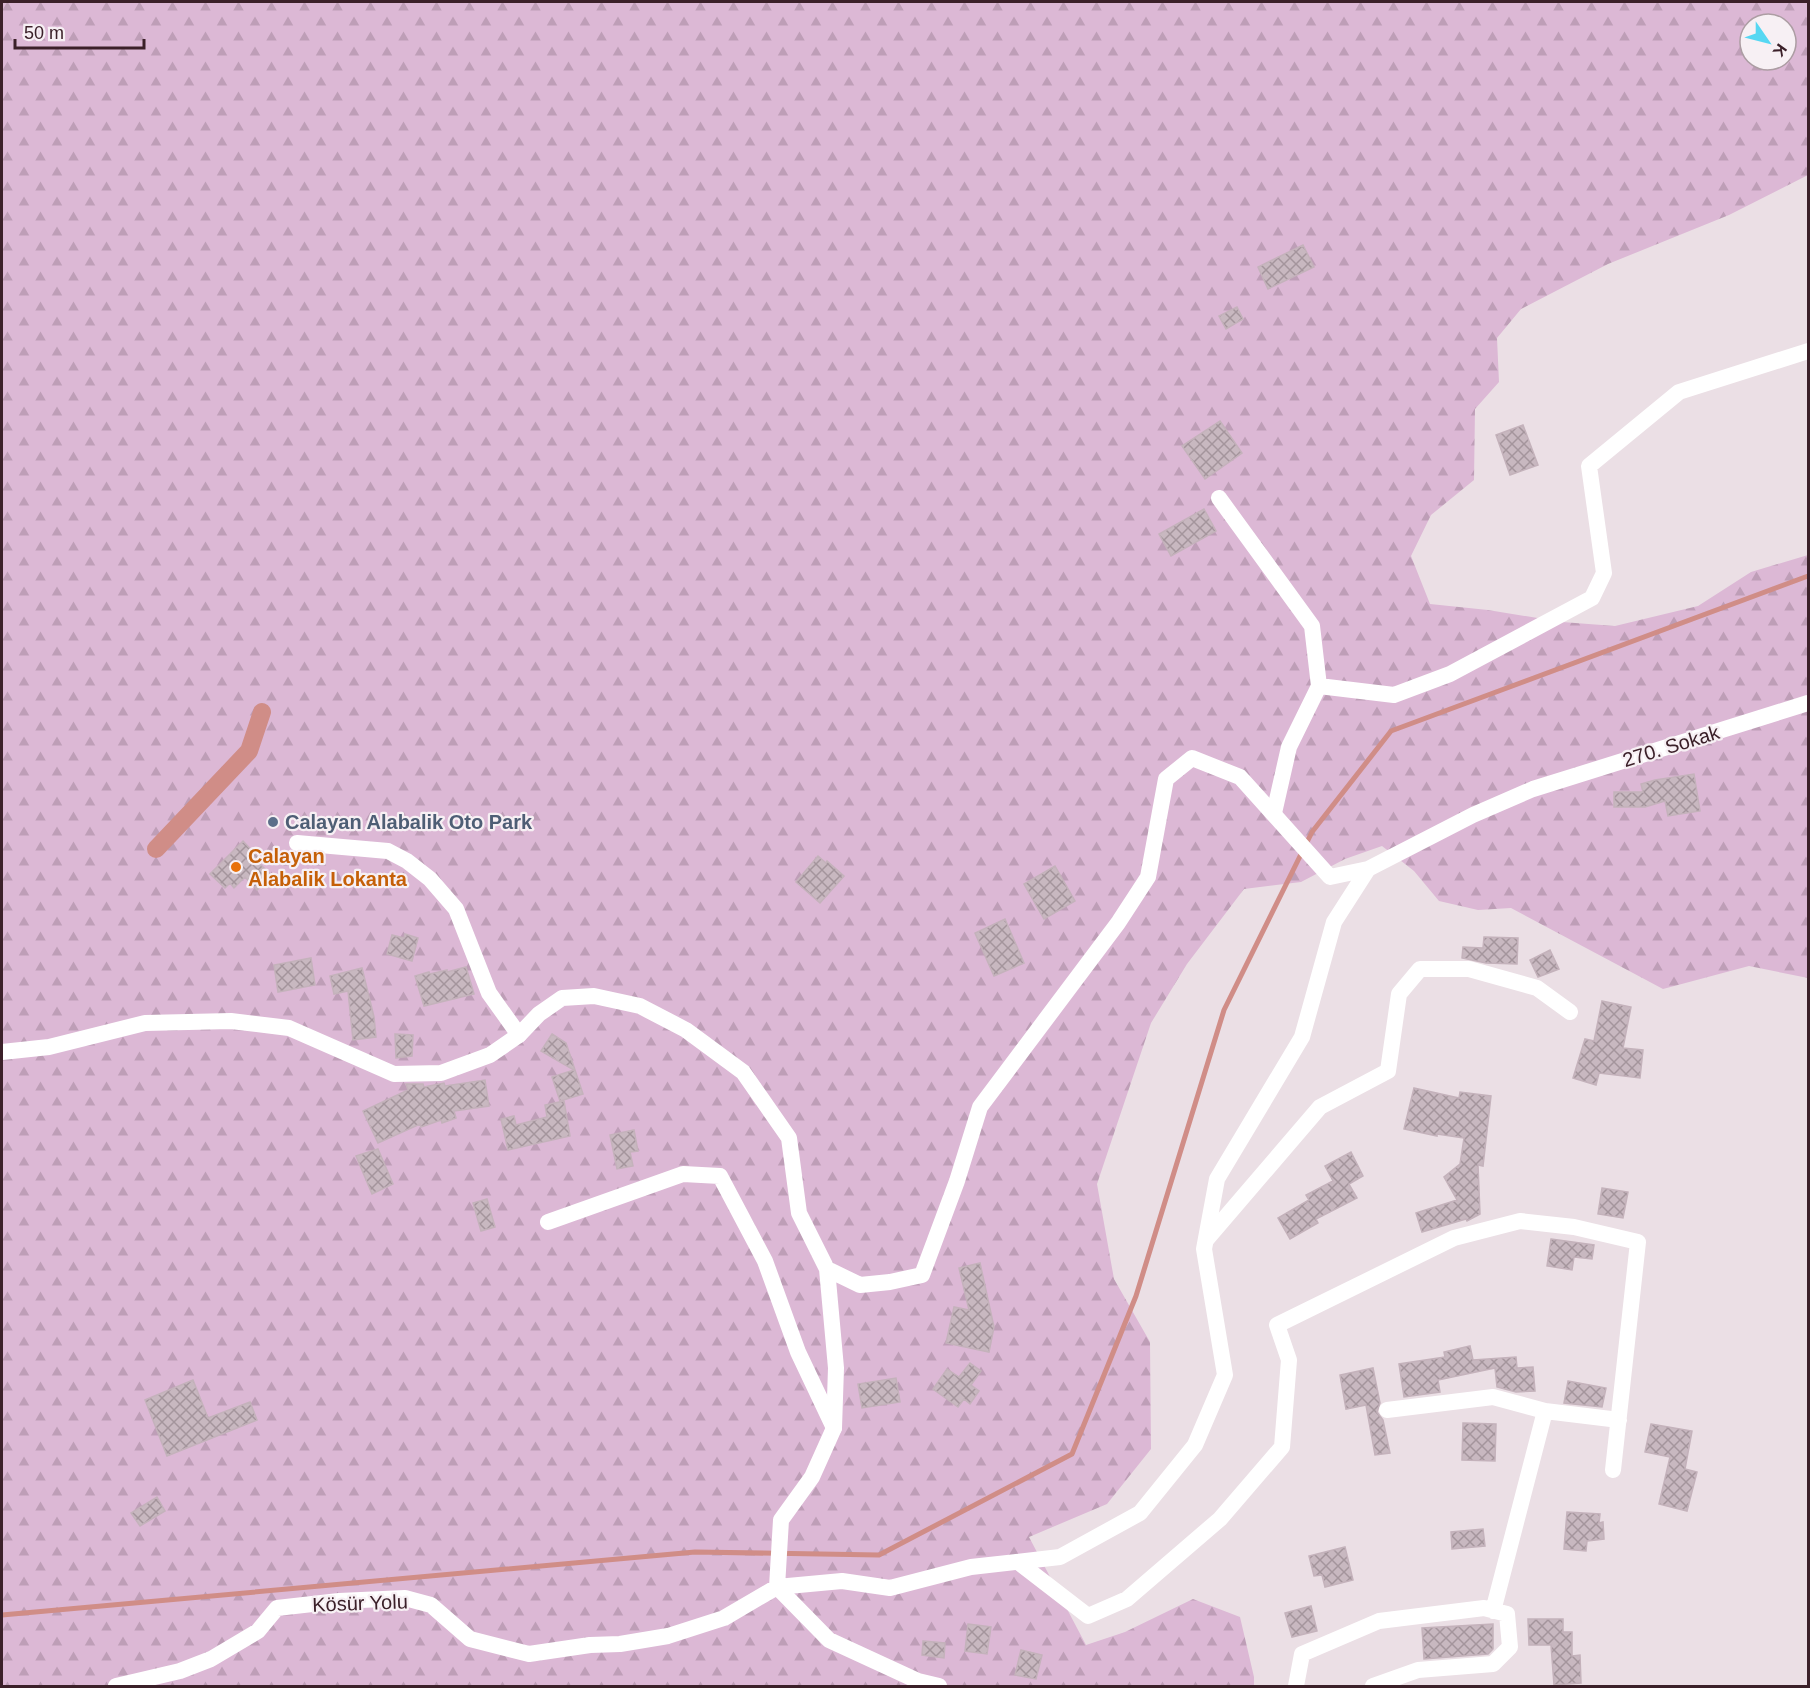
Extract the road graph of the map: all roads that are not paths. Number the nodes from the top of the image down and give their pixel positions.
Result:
1 (1809, 351) edge
2 (1219, 498) dead end
3 (1319, 686) junction
4 (1809, 703) edge
5 (1274, 813) junction
6 (297, 843) dead end
7 (1368, 869) junction
8 (1570, 1012) dead end
9 (519, 1035) junction
10 (2, 1052) edge
11 (548, 1222) dead end
12 (1206, 1240) junction
13 (827, 1269) junction
14 (1387, 1410) dead end
15 (1545, 1412) junction
16 (1619, 1420) junction
17 (834, 1428) junction
18 (1613, 1470) dead end
19 (1018, 1562) junction
20 (777, 1587) junction
21 (1492, 1611) junction
22 (116, 1686) edge
23 (939, 1686) edge
24 (1296, 1686) edge
25 (1373, 1686) edge

1 - 3 street
2 - 3 street
3 - 5 street
4 - 7 street, 270. Sokak
5 - 7 street
5 - 13 street
6 - 9 street
7 - 12 street
8 - 12 street
9 - 10 street
9 - 13 street
11 - 17 street
12 - 19 street
13 - 17 street
14 - 15 street
15 - 16 street
15 - 21 street
16 - 18 street
16 - 19 street
17 - 20 street
19 - 20 street
20 - 22 street, Kösür Yolu
20 - 23 street
21 - 24 street
21 - 25 street

